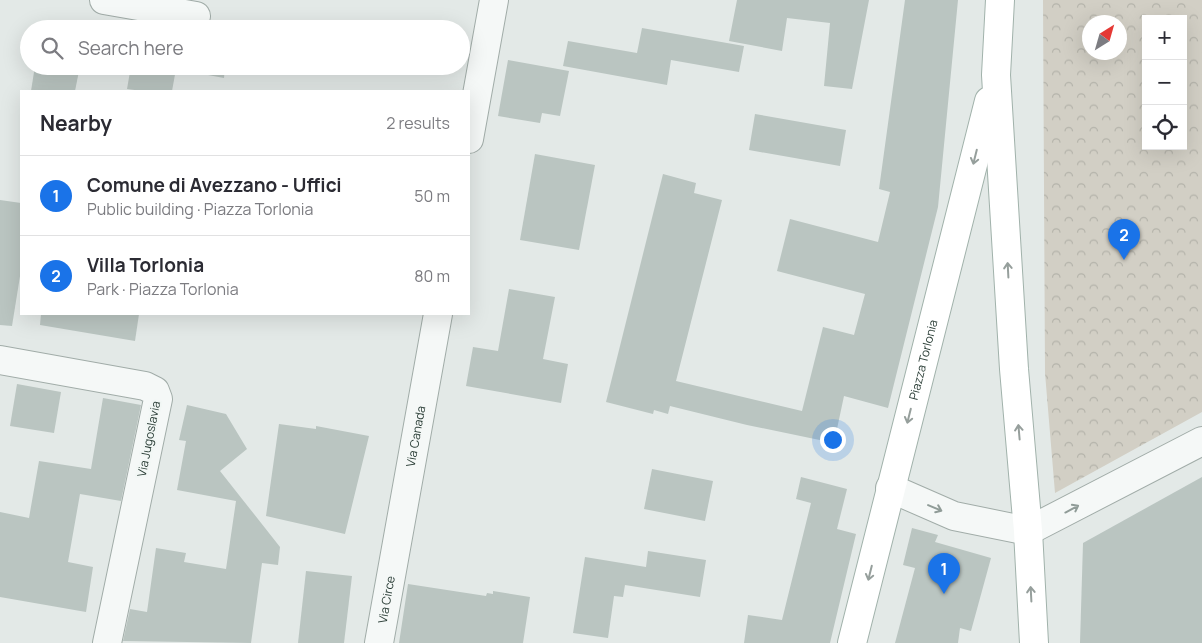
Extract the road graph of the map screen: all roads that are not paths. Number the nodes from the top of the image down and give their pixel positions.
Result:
1 (104, 0) edge
2 (494, 0) edge
3 (1000, 0) edge
4 (196, 16) dead end
5 (996, 76) junction
6 (470, 133) edge
7 (438, 315) edge
8 (0, 360) edge
9 (1202, 441) edge
10 (890, 488) junction
11 (1028, 531) junction
12 (394, 558) joint
13 (107, 643) edge
14 (379, 643) edge
15 (852, 643) edge
16 (1034, 643) edge

1 - 4 street
2 - 6 street
3 - 5 main road, Piazza Torlonia
5 -> 10 main road, Piazza Torlonia
11 -> 5 main road, Piazza Torlonia
7 - 12 street, Via Canada
8 - 13 street, Via Jugoslavia
11 -> 9 street
10 -> 11 street
10 -> 15 main road, Piazza Torlonia
16 -> 11 main road, Piazza Torlonia
12 - 14 street, Via Circe

